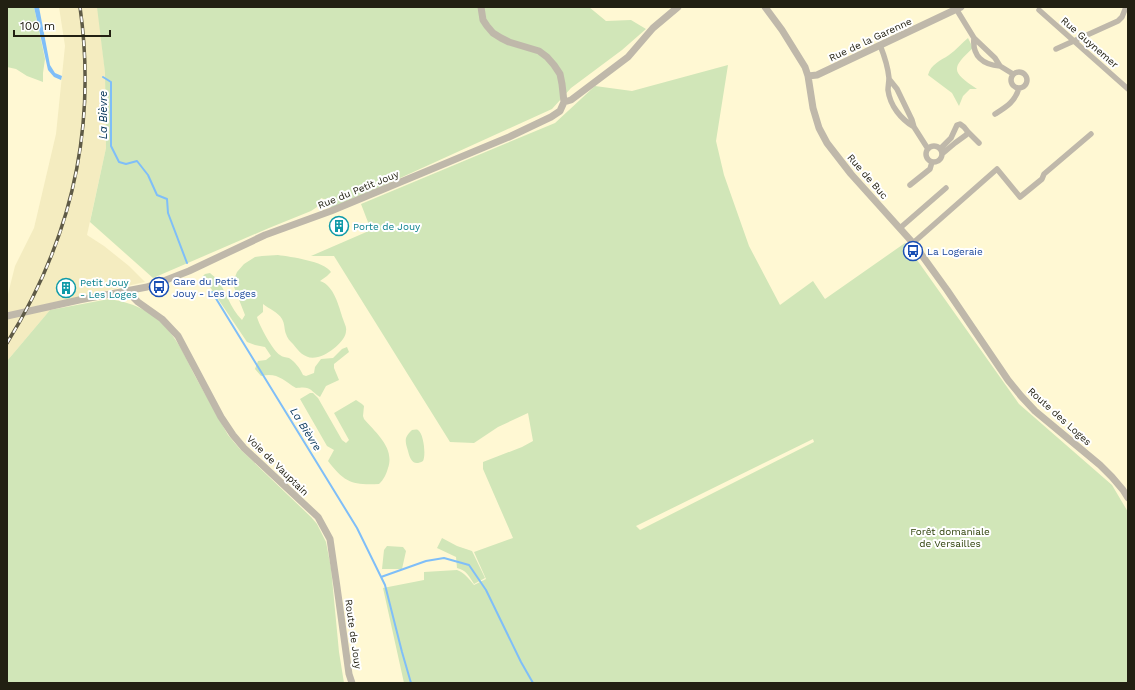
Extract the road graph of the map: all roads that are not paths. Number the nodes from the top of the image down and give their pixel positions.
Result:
1 (481, 7) edge
2 (678, 7) edge
3 (765, 7) edge
4 (1126, 7) edge
5 (957, 8) edge
6 (1039, 10) dead end
7 (974, 38) junction
8 (1075, 41) junction
9 (880, 45) junction
10 (1056, 49) dead end
11 (1000, 66) junction
12 (1013, 74) junction
13 (808, 76) junction
14 (889, 79) junction
15 (1019, 88) junction
16 (1128, 88) edge
17 (564, 102) junction
18 (995, 114) dead end
19 (914, 127) junction
20 (968, 132) junction
21 (1091, 134) dead end
22 (979, 143) dead end
23 (928, 149) junction
24 (941, 151) junction
25 (932, 162) junction
26 (910, 185) dead end
27 (946, 188) dead end
28 (900, 228) junction
29 (913, 243) junction
30 (129, 291) junction
31 (7, 316) edge
32 (984, 344) joint
33 (1128, 498) edge
34 (337, 587) joint
35 (352, 683) edge

1 - 17 street
2 - 17 street, Rue du Petit Jouy
3 - 13 street, Rue de Buc
4 - 8 street
5 - 7 street
5 - 9 street, Rue de la Garenne
6 - 8 street, Rue Guynemer
7 - 11 street
7 - 11 street
8 - 10 street
8 - 16 street, Rue Guynemer
9 - 13 street, Rue de la Garenne
9 - 14 street
11 - 12 street
12 - 15 street
12 - 15 street
13 - 28 street, Rue de Buc
14 - 19 street
14 - 19 street
15 - 18 street
17 - 30 street, Rue du Petit Jouy
19 - 23 street
20 - 22 street
20 - 24 street
20 - 24 street
21 - 29 street
23 - 24 street
23 - 25 street
24 - 25 street
25 - 26 street
27 - 28 street
28 - 29 street, Rue de Buc
29 - 32 street, Rue de Buc
30 - 31 street, Rue du Petit Jouy
30 - 34 street, Voie de Vauptain
32 - 33 street, Route des Loges
34 - 35 street, Route de Jouy

